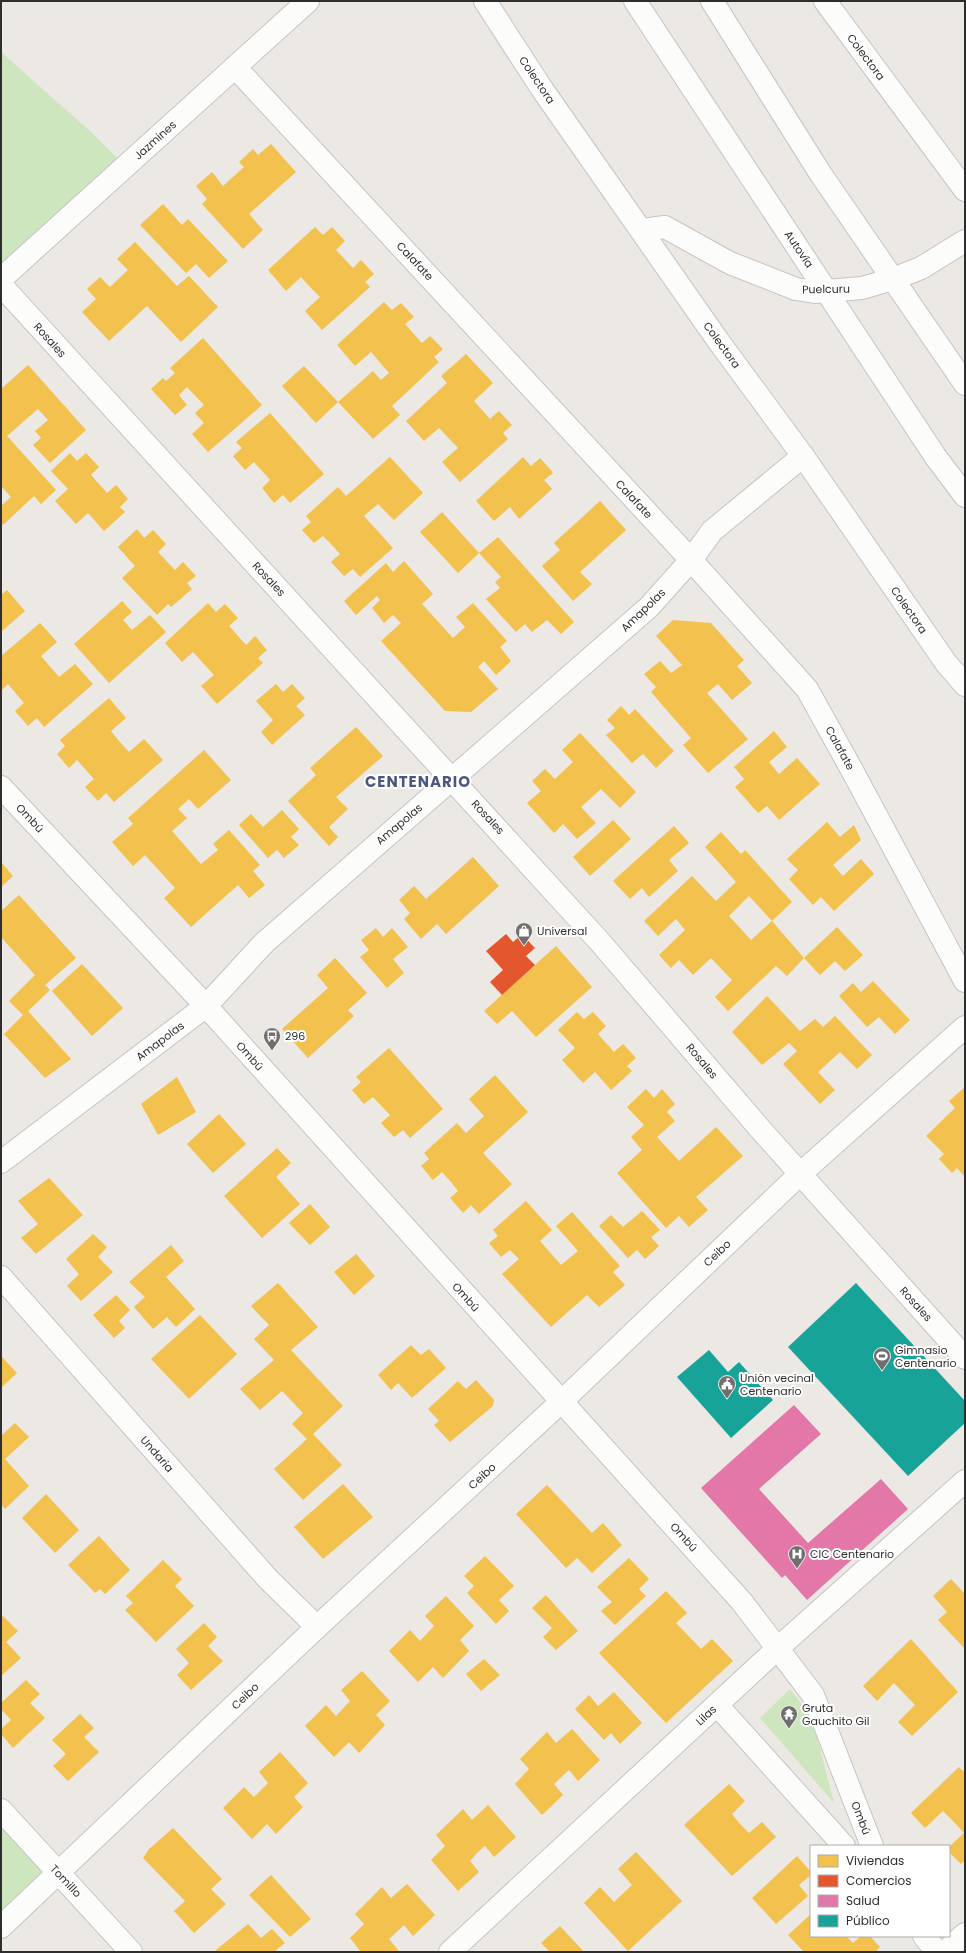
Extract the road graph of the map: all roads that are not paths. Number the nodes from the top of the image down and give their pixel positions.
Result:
1 (308, 1) edge
2 (485, 1) edge
3 (635, 1) edge
4 (712, 1) edge
5 (825, 1) edge
6 (235, 67) junction
7 (965, 190) edge
8 (642, 230) junction
9 (965, 241) edge
10 (1, 279) edge
11 (893, 279) junction
12 (1, 285) edge
13 (827, 291) junction
14 (965, 384) edge
15 (803, 456) junction
16 (965, 496) edge
17 (691, 560) junction
18 (965, 685) edge
19 (453, 779) junction
20 (1, 787) edge
21 (965, 981) edge
22 (206, 1006) junction
23 (965, 1027) edge
24 (1, 1162) edge
25 (800, 1175) junction
26 (1, 1277) edge
27 (965, 1358) edge
28 (561, 1402) junction
29 (965, 1481) edge
30 (317, 1627) junction
31 (778, 1648) junction
32 (717, 1705) junction
33 (1, 1810) edge
34 (843, 1845) edge
35 (872, 1845) edge
36 (59, 1873) junction
37 (1, 1927) edge
38 (965, 1934) edge
39 (925, 1937) edge
40 (131, 1952) edge
41 (450, 1952) edge
42 (937, 1952) edge
43 (946, 1952) edge

1 - 6 street, Jazmines
2 - 8 street, Colectora
3 - 13 street, Autovía
4 - 11 street
5 - 7 street, Colectora
6 - 10 street, Jazmines
6 - 17 street, Calafate
8 - 13 street, Puelcuru
8 - 15 street, Colectora
9 - 11 street, Puelcuru
11 - 13 street, Puelcuru
11 - 14 street
12 - 19 street, Rosales
13 - 16 street, Autovía
15 - 17 street, Amapolas
15 - 18 street, Colectora
17 - 19 street, Amapolas
17 - 21 street, Calafate
19 - 22 street, Amapolas
19 - 25 street, Rosales
20 - 22 street, Ombú
22 - 24 street, Amapolas
22 - 28 street, Ombú
23 - 25 street, Ceibo
25 - 27 street, Rosales
25 - 28 street, Ceibo
26 - 30 street, Undaria
28 - 30 street, Ceibo
28 - 31 street, Ombú
29 - 31 street, Lilas
30 - 36 street, Ceibo
31 - 32 street, Lilas
31 - 35 street, Ombú
32 - 34 street
32 - 41 street, Lilas
33 - 36 street, Tomillo
36 - 37 street, Ceibo
36 - 40 street, Tomillo
38 - 43 street
39 - 42 street

